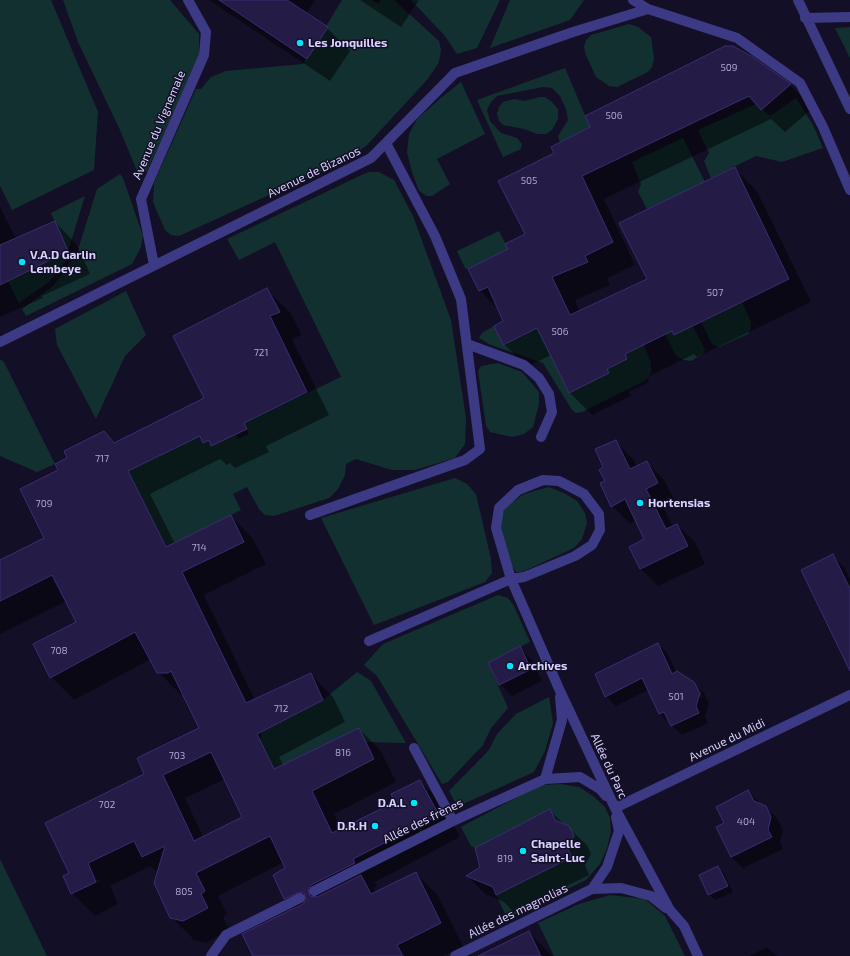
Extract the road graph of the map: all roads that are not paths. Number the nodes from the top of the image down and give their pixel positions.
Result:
1 (188, 0) edge
2 (633, 0) edge
3 (798, 0) edge
4 (648, 9) junction
5 (850, 16) edge
6 (805, 18) junction
7 (850, 110) edge
8 (386, 143) junction
9 (850, 190) edge
10 (154, 265) junction
11 (0, 342) edge
12 (467, 344) junction
13 (541, 437) dead end
14 (310, 515) dead end
15 (511, 579) junction
16 (369, 641) dead end
17 (560, 691) junction
18 (850, 695) edge
19 (414, 748) dead end
20 (545, 778) junction
21 (615, 808) junction
22 (453, 821) junction
23 (592, 889) junction
24 (314, 890) dead end
25 (300, 898) dead end
26 (670, 910) junction
27 (211, 956) edge
28 (455, 956) edge
29 (698, 956) edge

1 - 10 street, Avenue du Vignemale
2 - 4 street
3 - 6 street
4 - 8 street, Avenue de Bizanos
4 - 9 street
5 - 6 street
6 - 7 street
8 - 10 street, Avenue de Bizanos
8 - 12 street
10 - 11 street, Avenue de Bizanos
12 - 13 street
12 - 14 street
15 - 15 street, Allée du Parc
15 - 16 street
15 - 17 street, Allée du Parc
17 - 20 street
17 - 21 street, Allée du Parc
18 - 21 street, Avenue du Midi
19 - 22 street
20 - 21 street
20 - 22 street, Allée des frènes
21 - 23 street
21 - 26 street, Allée du Parc
22 - 24 street, Allée des frènes
23 - 26 street
23 - 28 street, Allée des magnolias
25 - 27 street
26 - 29 street, Allée du Parc

